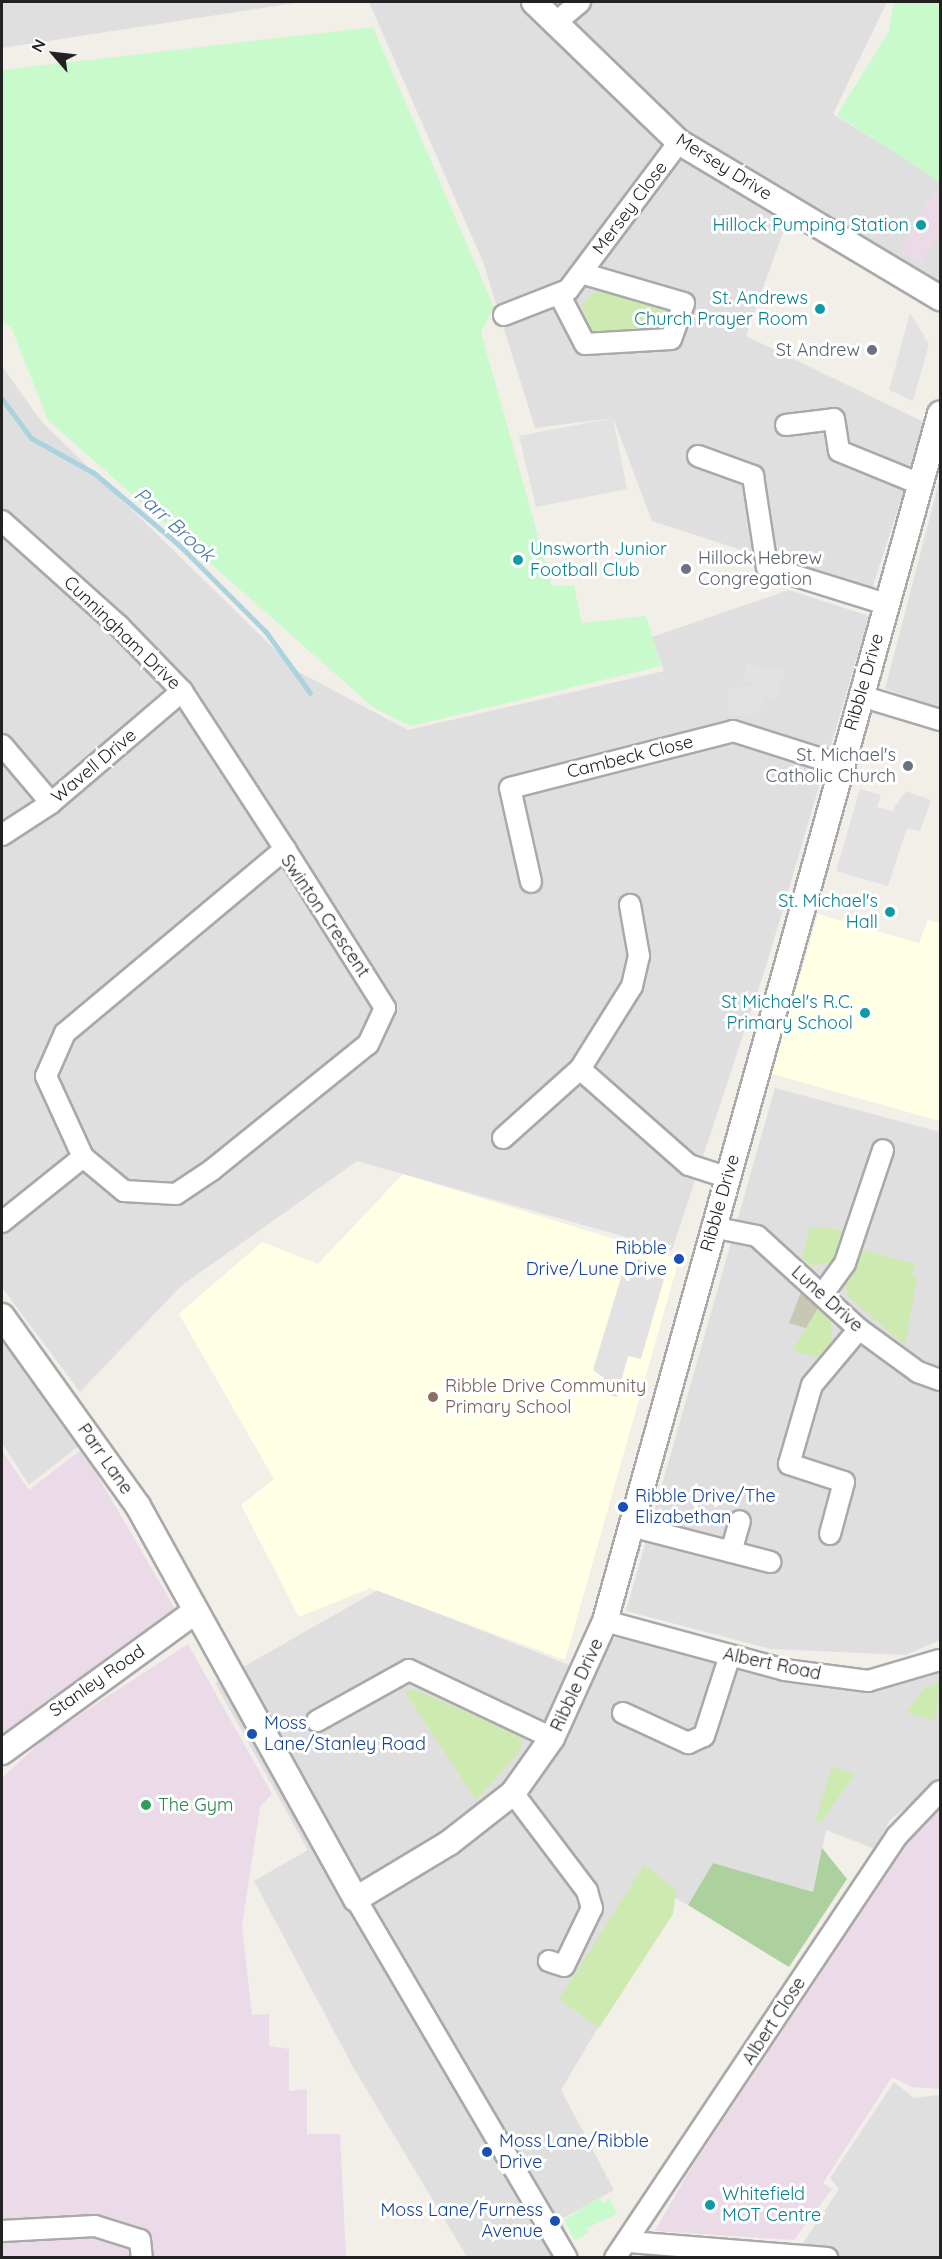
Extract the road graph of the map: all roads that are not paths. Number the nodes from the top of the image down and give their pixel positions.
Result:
1 (534, 2) edge
2 (580, 2) edge
3 (554, 24) junction
4 (679, 142) junction
5 (581, 273) junction
6 (559, 294) junction
7 (940, 298) edge
8 (504, 315) dead end
9 (940, 414) edge
10 (786, 425) dead end
11 (698, 456) dead end
12 (920, 484) junction
13 (2, 521) edge
14 (886, 604) junction
15 (182, 691) junction
16 (861, 696) junction
17 (940, 720) edge
18 (2, 745) edge
19 (840, 765) junction
20 (51, 802) junction
21 (2, 835) edge
22 (285, 849) junction
23 (531, 882) dead end
24 (630, 905) dead end
25 (580, 1069) junction
26 (503, 1138) dead end
27 (883, 1150) dead end
28 (83, 1157) junction
29 (726, 1177) junction
30 (2, 1222) edge
31 (712, 1227) junction
32 (822, 1295) junction
33 (860, 1329) junction
34 (6, 1330) edge
35 (940, 1380) edge
36 (740, 1521) dead end
37 (631, 1527) junction
38 (830, 1534) dead end
39 (730, 1552) junction
40 (770, 1562) dead end
41 (195, 1612) junction
42 (605, 1622) junction
43 (730, 1655) junction
44 (940, 1660) edge
45 (623, 1713) dead end
46 (317, 1721) dead end
47 (552, 1738) junction
48 (2, 1752) edge
49 (940, 1791) edge
50 (513, 1793) junction
51 (357, 1899) junction
52 (549, 1961) dead end
53 (2, 2231) edge
54 (629, 2242) junction
55 (142, 2258) edge
56 (567, 2258) edge
57 (615, 2258) edge
58 (827, 2258) edge

1 - 3 street, Mersey Drive
2 - 3 street
3 - 4 street, Mersey Drive
4 - 5 street, Mersey Close
4 - 7 street, Mersey Drive
5 - 6 street, Mersey Close
5 - 6 street, Mersey Close
6 - 8 street, Mersey Close
9 - 12 street, Ribble Drive
10 - 12 street
11 - 14 street
12 - 14 street, Ribble Drive
13 - 15 street, Cunningham Drive
14 - 16 street, Ribble Drive
15 - 20 street, Wavell Drive
15 - 22 street, Cunningham Drive
16 - 17 street
16 - 19 street, Ribble Drive
18 - 20 street
19 - 23 street, Cambeck Close
19 - 29 street, Ribble Drive
20 - 21 street, Wavell Drive
22 - 28 street, Swinton Crescent
22 - 28 street, Swinton Crescent
24 - 25 street
25 - 26 street
25 - 29 street
27 - 32 street
28 - 30 street
29 - 31 street, Ribble Drive
31 - 32 street, Lune Drive
31 - 37 street, Ribble Drive
32 - 33 street, Lune Drive
33 - 35 street, Lune Drive
33 - 38 street
34 - 41 street, Parr Lane
36 - 39 street
37 - 39 street
37 - 42 street, Ribble Drive
39 - 40 street
41 - 48 street, Stanley Road
41 - 51 street, Parr Lane
42 - 43 street, Albert Road
42 - 47 street, Ribble Drive
43 - 44 street, Albert Road
43 - 45 street
46 - 47 street
47 - 50 street, Ribble Drive
49 - 54 street, Albert Close
50 - 51 street, Ribble Drive
50 - 52 street
51 - 56 street
53 - 55 street
54 - 57 street, Albert Close
54 - 58 street

